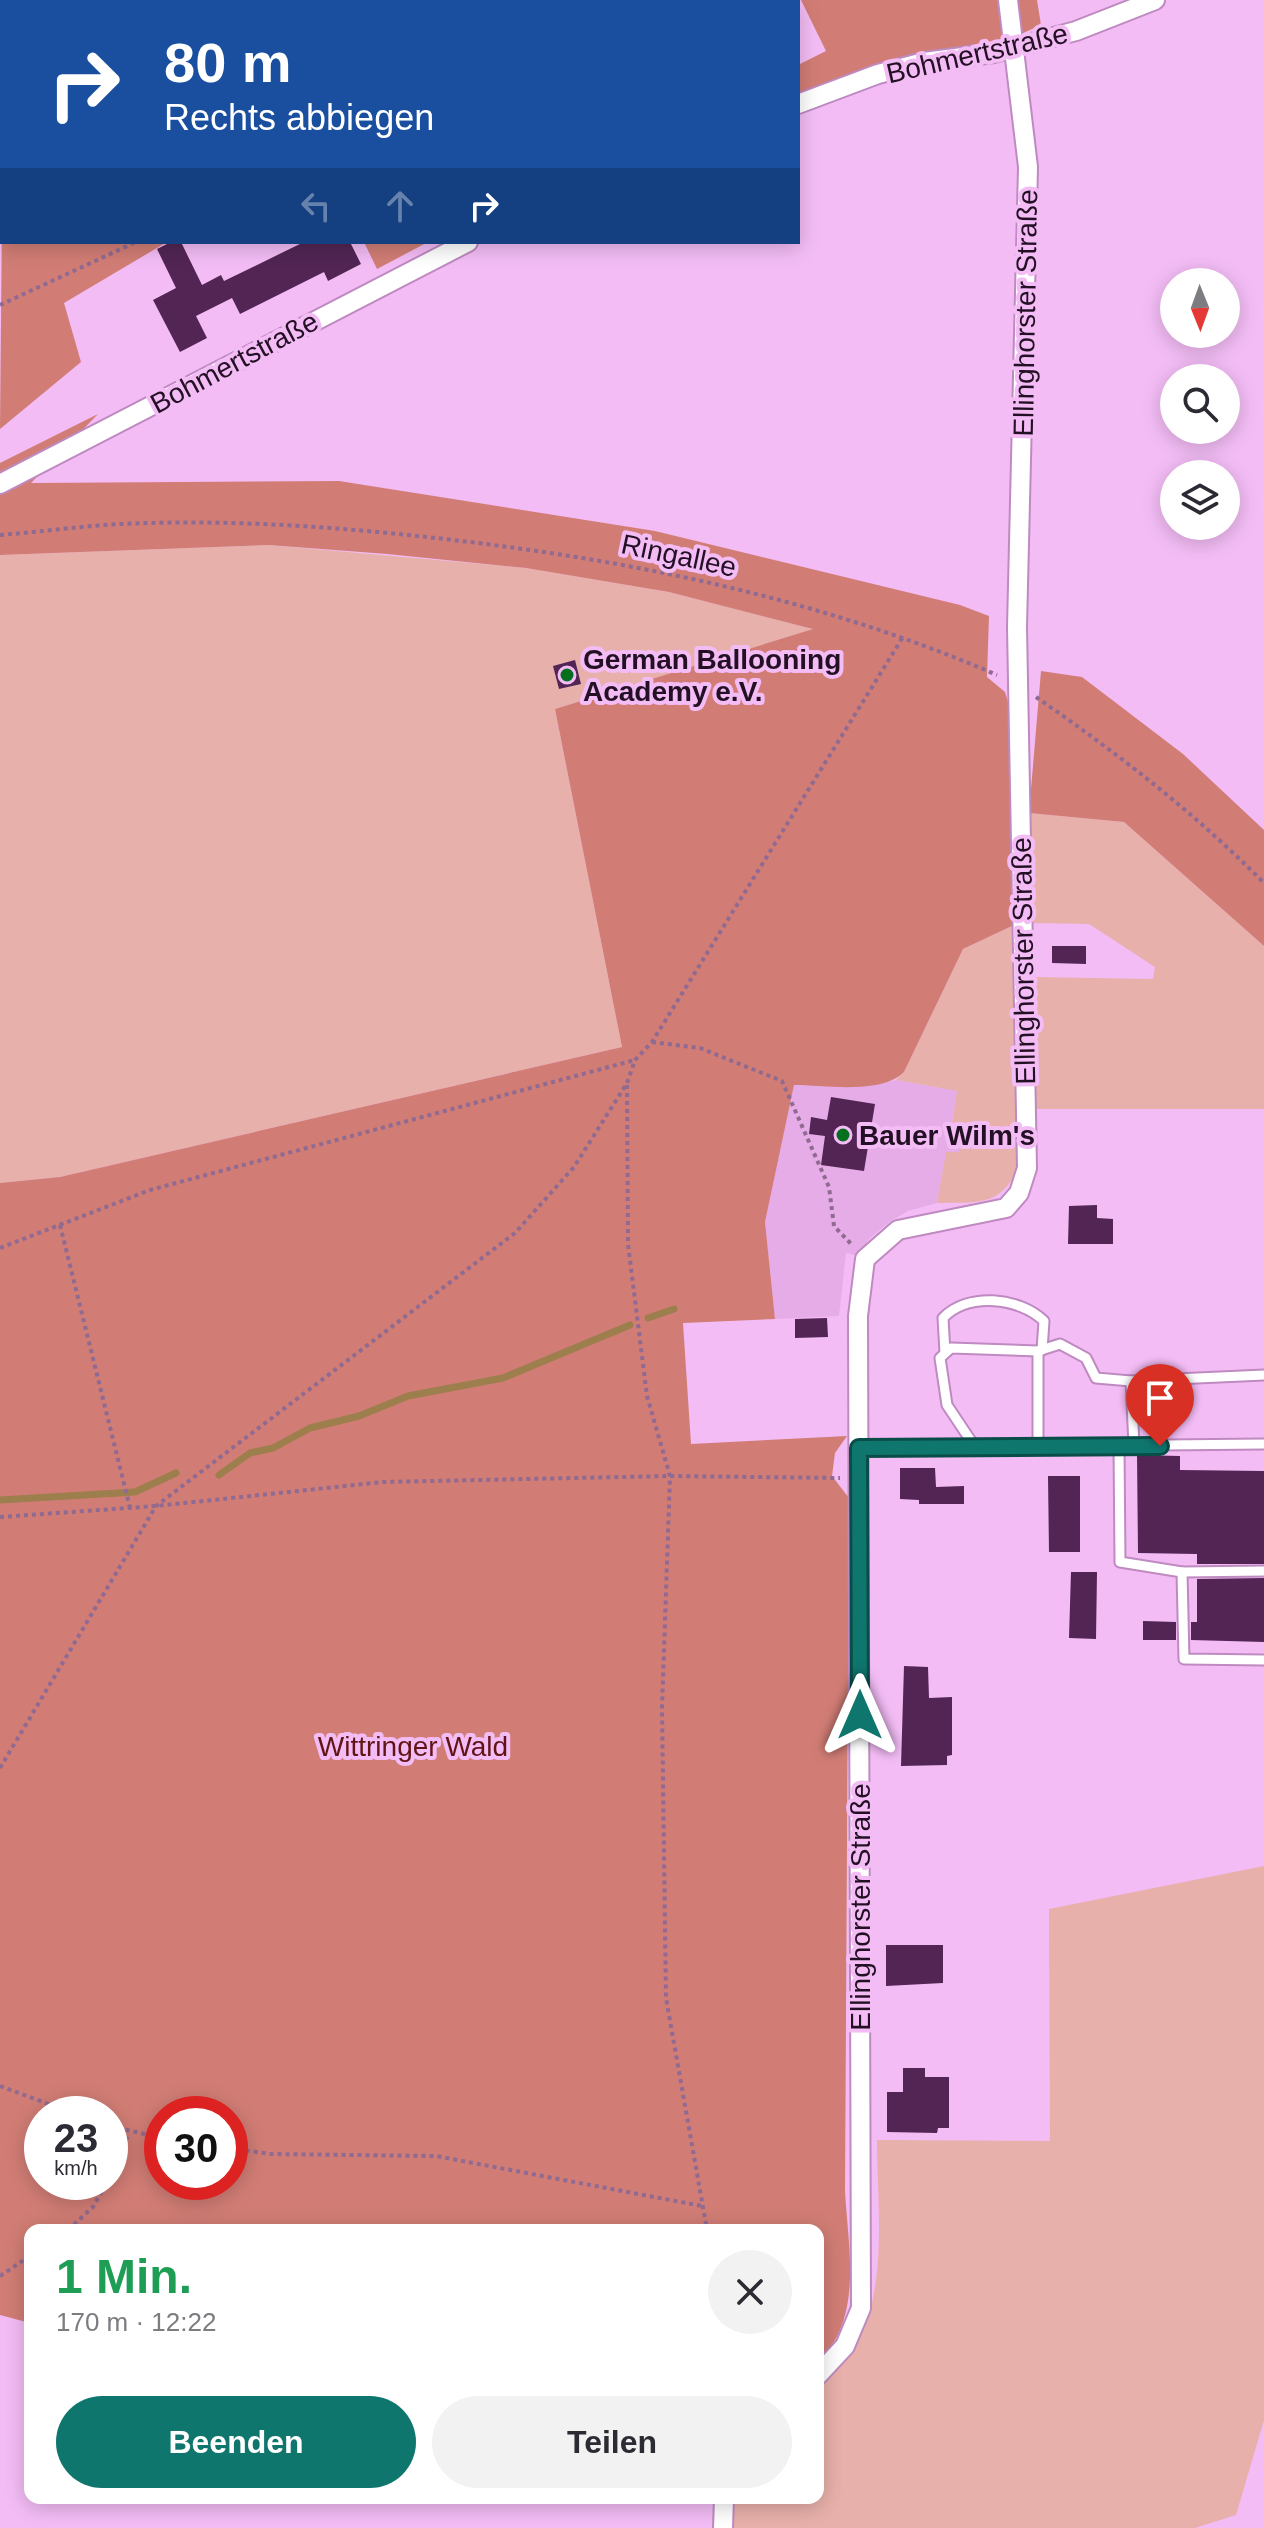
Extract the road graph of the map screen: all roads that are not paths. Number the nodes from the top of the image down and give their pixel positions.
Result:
1 (1008, 0) edge
2 (1155, 0) edge
3 (1015, 48) junction
4 (800, 103) edge
5 (464, 244) edge
6 (0, 484) edge
7 (1040, 1350) junction
8 (945, 1353) junction
9 (1264, 1375) edge
10 (1131, 1381) junction
11 (1264, 1444) edge
12 (1119, 1446) junction
13 (1134, 1446) junction
14 (975, 1447) junction
15 (1038, 1447) junction
16 (859, 1448) junction
17 (1264, 1571) edge
18 (1182, 1572) junction
19 (1264, 1660) edge
20 (824, 2369) edge
21 (724, 2504) edge
22 (723, 2528) edge

1 - 3 street, Ellinghorster Straße
2 - 3 street, Bohmertstraße
3 - 4 street, Bohmertstraße
3 - 16 street, Ellinghorster Straße
5 - 6 street, Bohmertstraße
7 - 8 lane
7 - 8 lane
7 - 10 lane
7 - 15 lane
8 - 14 lane
9 - 10 lane
10 - 13 lane
11 - 13 lane
12 - 13 lane
12 - 15 lane
12 - 18 lane
14 - 15 lane
14 - 16 lane
16 - 20 street, Ellinghorster Straße
17 - 18 lane
18 - 19 lane
21 - 22 street

